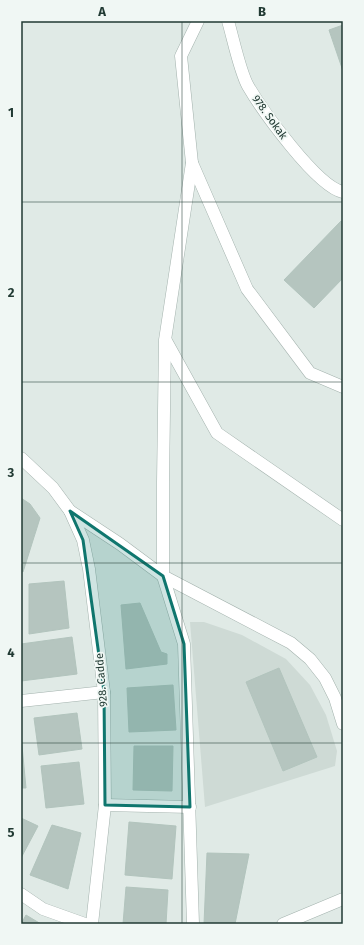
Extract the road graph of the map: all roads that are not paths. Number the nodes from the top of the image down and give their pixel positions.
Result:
1 (198, 21) edge
2 (228, 21) edge
3 (192, 163) junction
4 (343, 192) edge
5 (165, 340) junction
6 (343, 387) edge
7 (21, 458) edge
8 (70, 511) junction
9 (343, 520) edge
10 (163, 576) junction
11 (104, 692) junction
12 (21, 701) edge
13 (343, 724) edge
14 (105, 805) junction
15 (190, 808) junction
16 (21, 894) edge
17 (343, 899) edge
18 (85, 924) edge
19 (92, 924) edge
20 (193, 924) edge
21 (283, 924) edge

1 - 3 street
2 - 4 street, 978. Sokak
3 - 5 street
3 - 6 street
5 - 9 street
5 - 10 street
7 - 8 street, 928. Cadde
8 - 10 street
8 - 11 street, 928. Cadde
10 - 13 street
10 - 15 street
11 - 12 street
11 - 14 street, 928. Cadde
14 - 15 street
14 - 19 street, 928. Cadde
15 - 20 street
16 - 18 street
17 - 21 street

